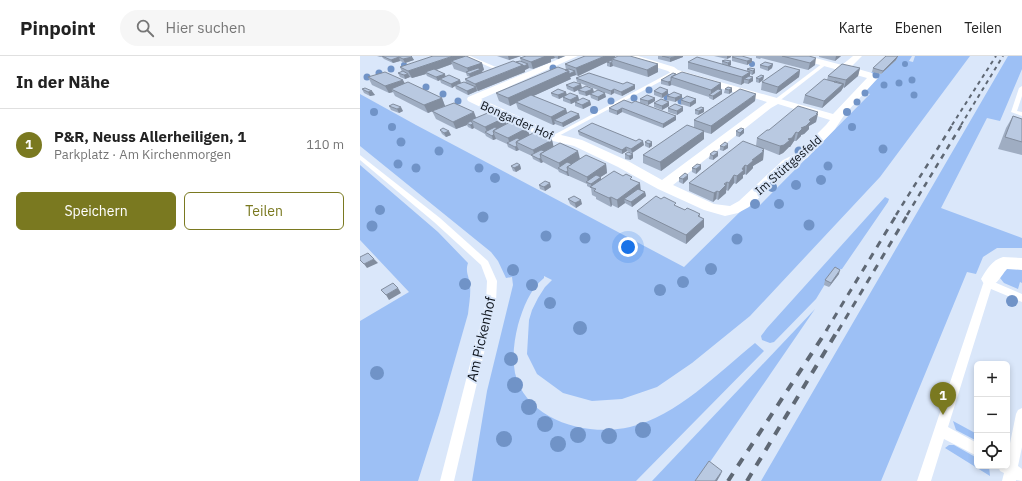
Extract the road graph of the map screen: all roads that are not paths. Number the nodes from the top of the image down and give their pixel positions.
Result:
1 (466, 56) edge
2 (574, 56) edge
3 (629, 56) edge
4 (798, 56) edge
5 (858, 56) edge
6 (826, 64) junction
7 (494, 67) edge
8 (843, 68) junction
9 (675, 72) junction
10 (1022, 88) edge
11 (776, 101) junction
12 (1022, 114) edge
13 (836, 118) junction
14 (553, 137) junction
15 (360, 157) edge
16 (663, 186) junction
17 (722, 211) joint
18 (1022, 264) edge
19 (989, 282) junction
20 (1022, 298) edge
21 (1022, 414) edge
22 (941, 430) junction
23 (974, 448) edge
24 (1012, 473) edge
25 (447, 481) edge
26 (924, 481) edge

1 - 7 lane
2 - 14 street, Bongarder Hof
3 - 9 street, Im Stüttgesfeld
4 - 6 street
5 - 8 street
6 - 8 street
6 - 11 lane
8 - 13 street
9 - 11 street, Im Stüttgesfeld
9 - 14 lane
10 - 12 lane
11 - 13 street, Im Stüttgesfeld
11 - 16 street
13 - 17 street, Im Stüttgesfeld
14 - 16 street, Bongarder Hof
15 - 25 lane, Am Pickenhof
16 - 17 street, Bongarder Hof
18 - 19 street
19 - 20 lane
19 - 22 lane
21 - 24 lane
22 - 23 lane
22 - 26 lane

